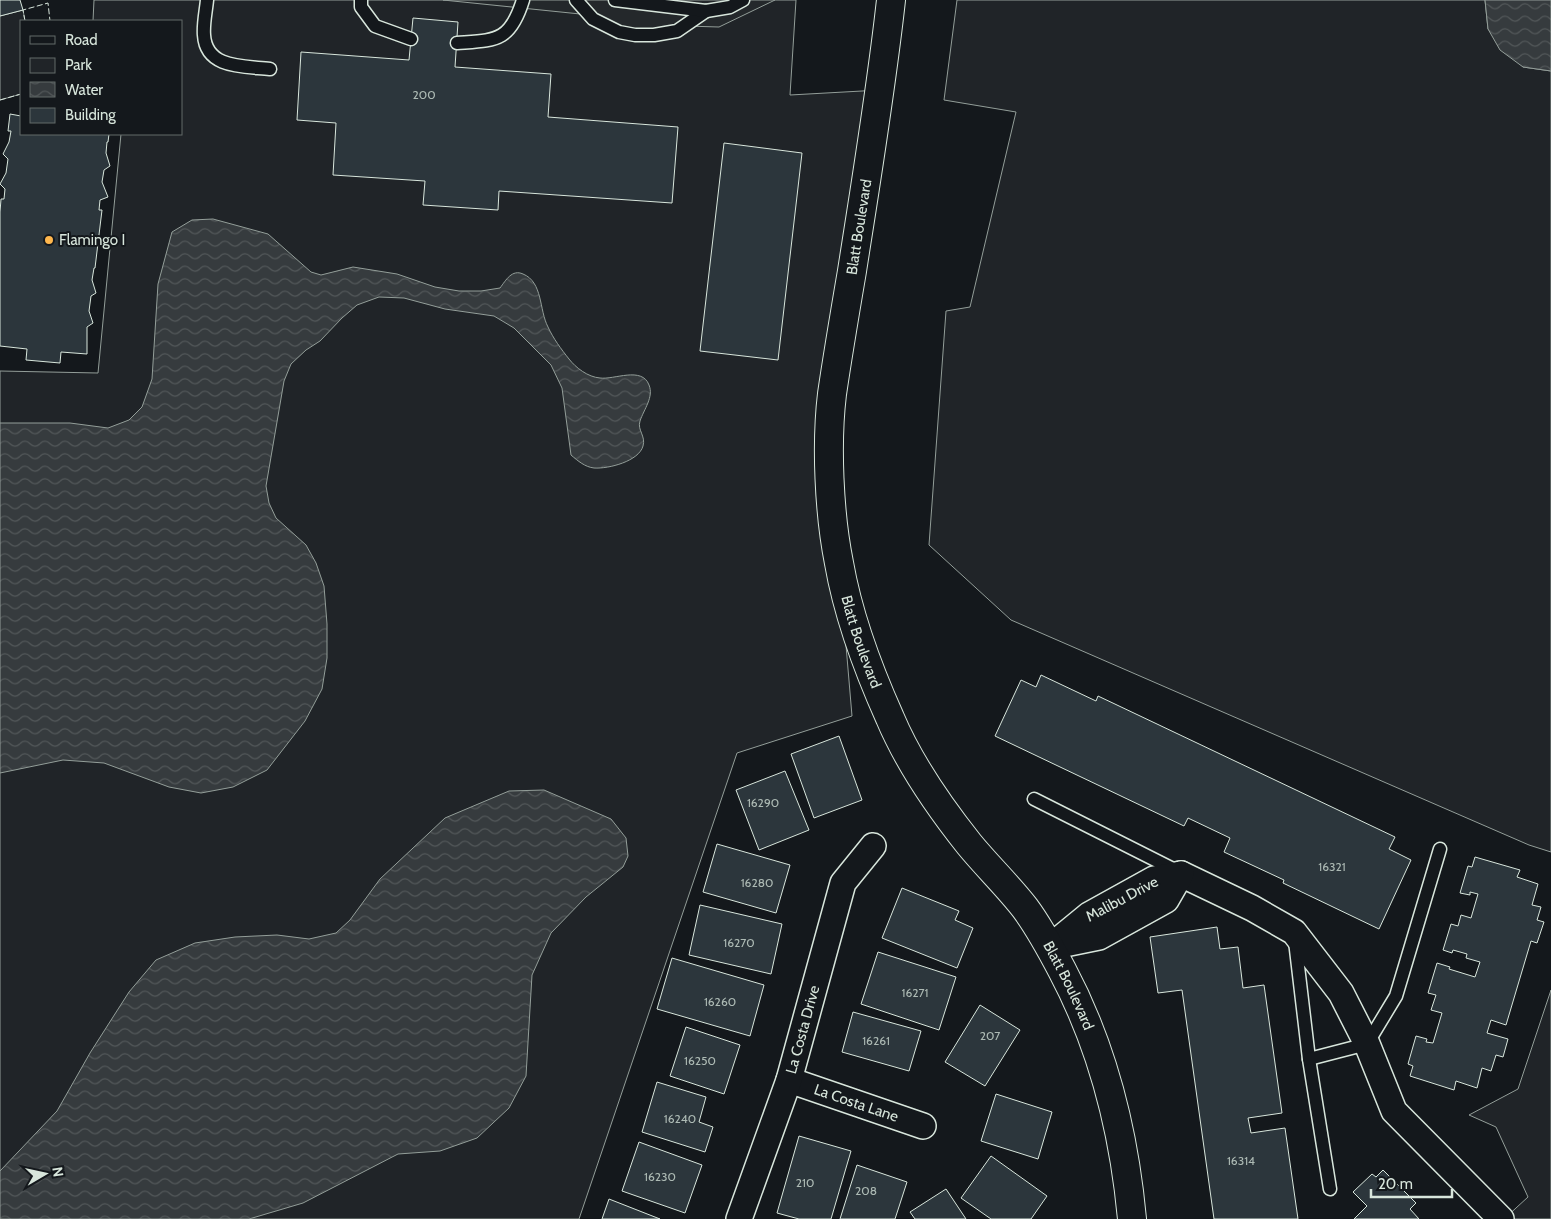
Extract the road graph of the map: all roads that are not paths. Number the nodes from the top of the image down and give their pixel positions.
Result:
1 (208, 0) edge
2 (361, 0) edge
3 (523, 0) edge
4 (576, 0) edge
5 (615, 0) edge
6 (743, 0) edge
7 (891, 0) edge
8 (706, 11) junction
9 (411, 39) dead end
10 (457, 43) dead end
11 (270, 69) dead end
12 (1034, 799) dead end
13 (873, 846) dead end
14 (1440, 849) dead end
15 (1181, 874) junction
16 (1294, 932) junction
17 (1050, 947) junction
18 (1367, 1044) junction
19 (1309, 1059) junction
20 (789, 1080) junction
21 (923, 1126) dead end
22 (1330, 1189) dead end
23 (739, 1219) edge
24 (1132, 1219) edge
25 (1501, 1219) edge

1 - 11 lane
2 - 9 lane
3 - 10 lane
4 - 8 lane
5 - 8 lane
6 - 8 lane
7 - 17 street, Blatt Boulevard
12 - 15 lane, Malibu Drive
13 - 20 street, La Costa Drive
14 - 18 lane
15 - 16 street, Malibu Drive
15 - 17 street, Malibu Drive
16 - 18 street
16 - 19 lane
17 - 24 street, Blatt Boulevard
18 - 19 lane
18 - 25 street
19 - 22 lane
20 - 21 street, La Costa Lane
20 - 23 street, La Costa Drive

